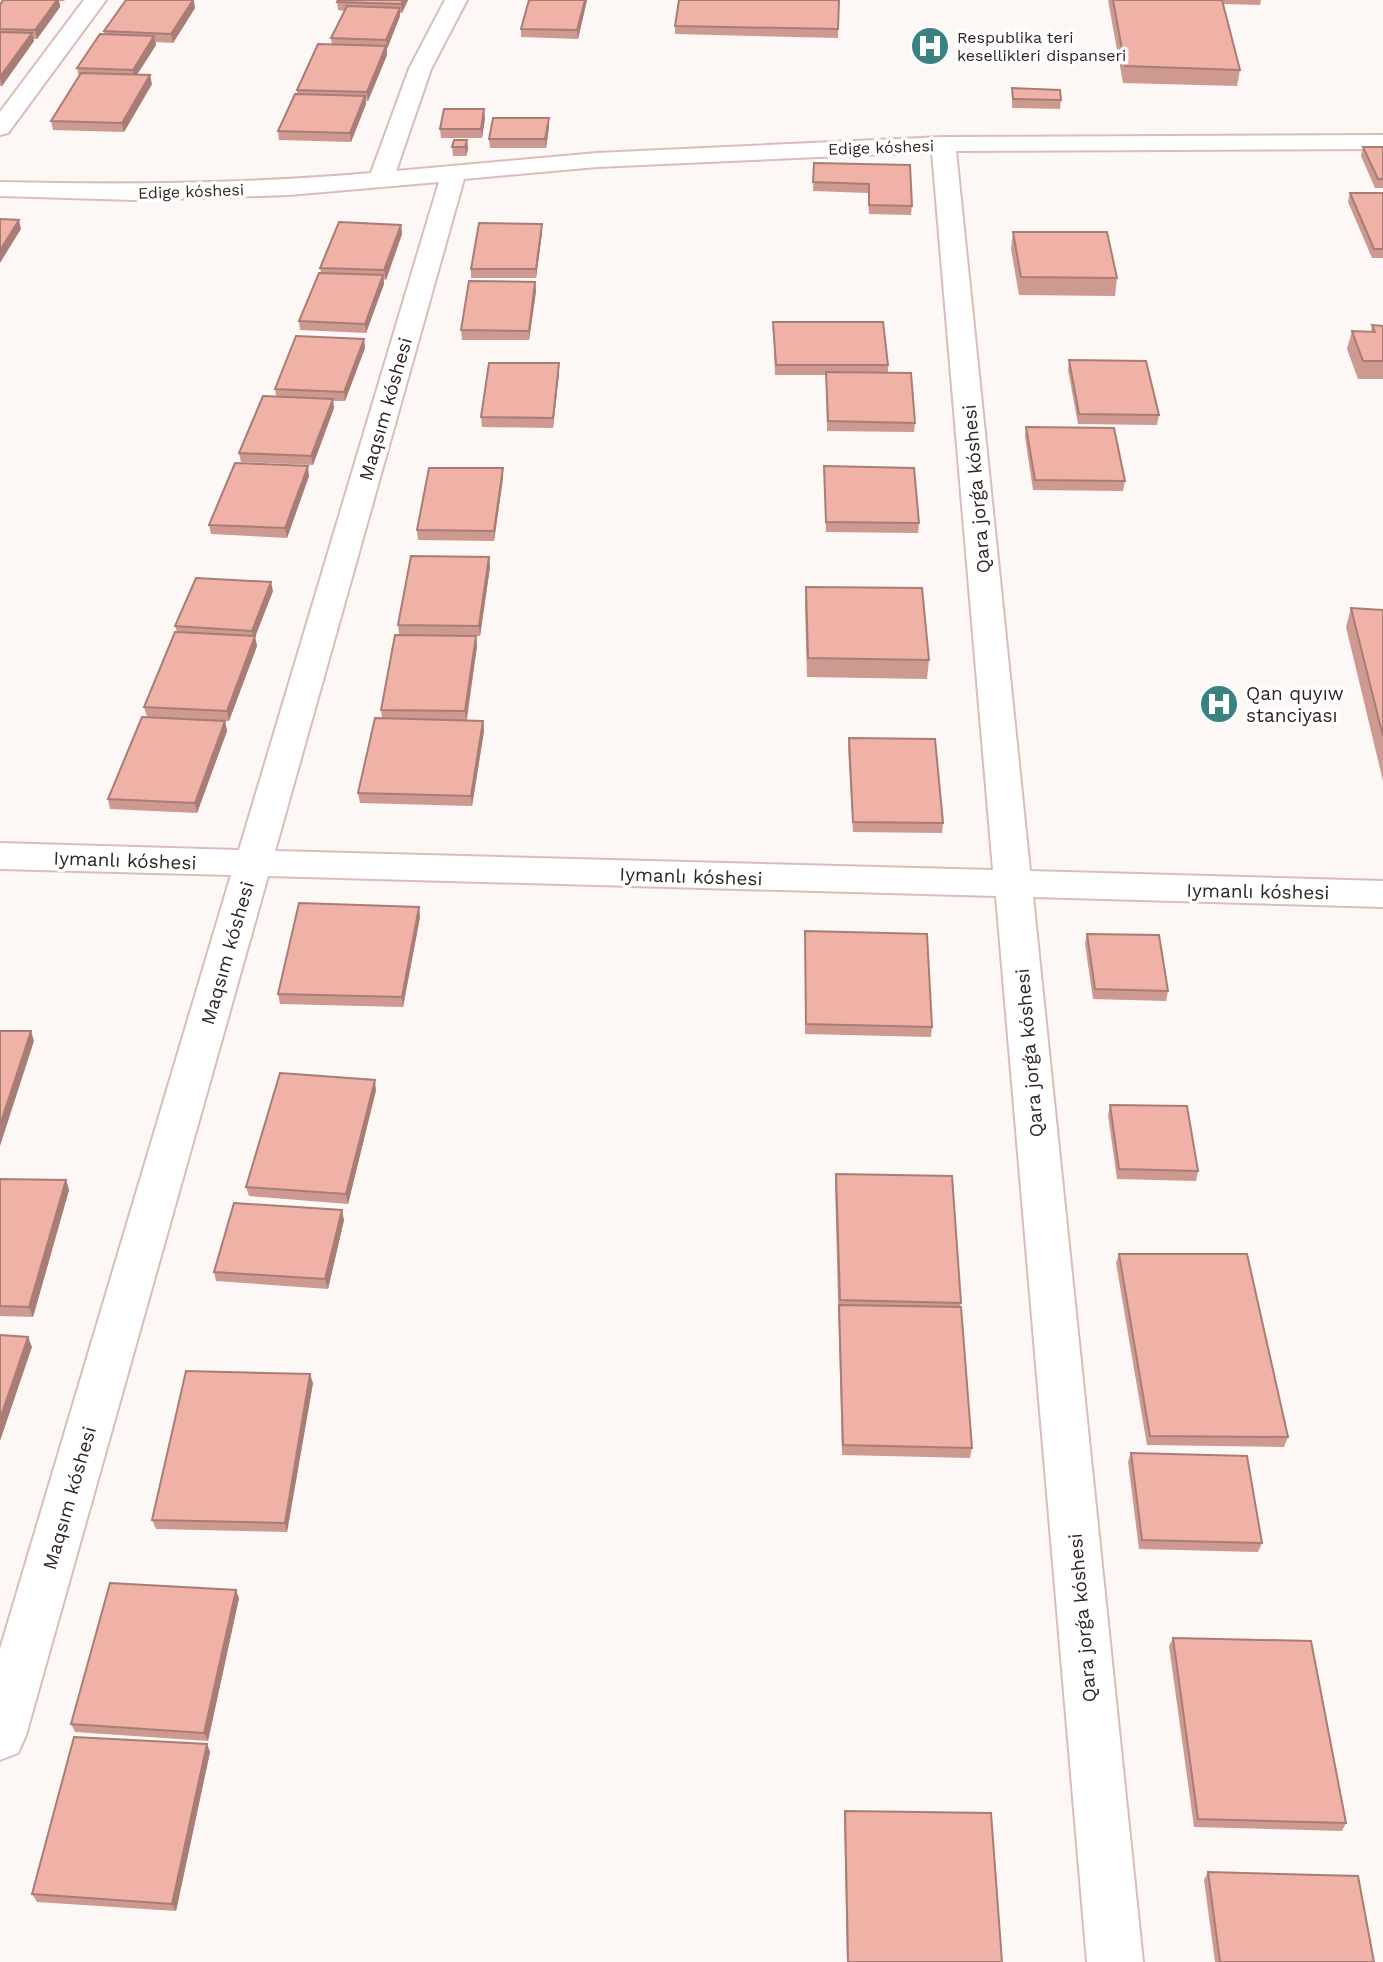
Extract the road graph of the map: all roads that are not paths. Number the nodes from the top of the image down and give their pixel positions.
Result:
1 (95, 0) edge
2 (456, 0) edge
3 (0, 128) edge
4 (1383, 142) edge
5 (943, 144) junction
6 (454, 172) junction
7 (381, 180) junction
8 (0, 189) edge
9 (0, 856) edge
10 (253, 864) junction
11 (1013, 884) junction
12 (1383, 894) edge
13 (0, 1734) edge
14 (1115, 1962) edge

1 - 3 street
2 - 7 street
4 - 5 street, Edige kóshesi
5 - 6 street, Edige kóshesi
5 - 11 street, Qara jorǵa kóshesi
6 - 7 street, Edige kóshesi
6 - 10 street, Maqsım kóshesi
7 - 8 street, Edige kóshesi
9 - 10 street, Iymanlı kóshesi
10 - 11 street, Iymanlı kóshesi
10 - 13 street, Maqsım kóshesi
11 - 12 street, Iymanlı kóshesi
11 - 14 street, Qara jorǵa kóshesi

